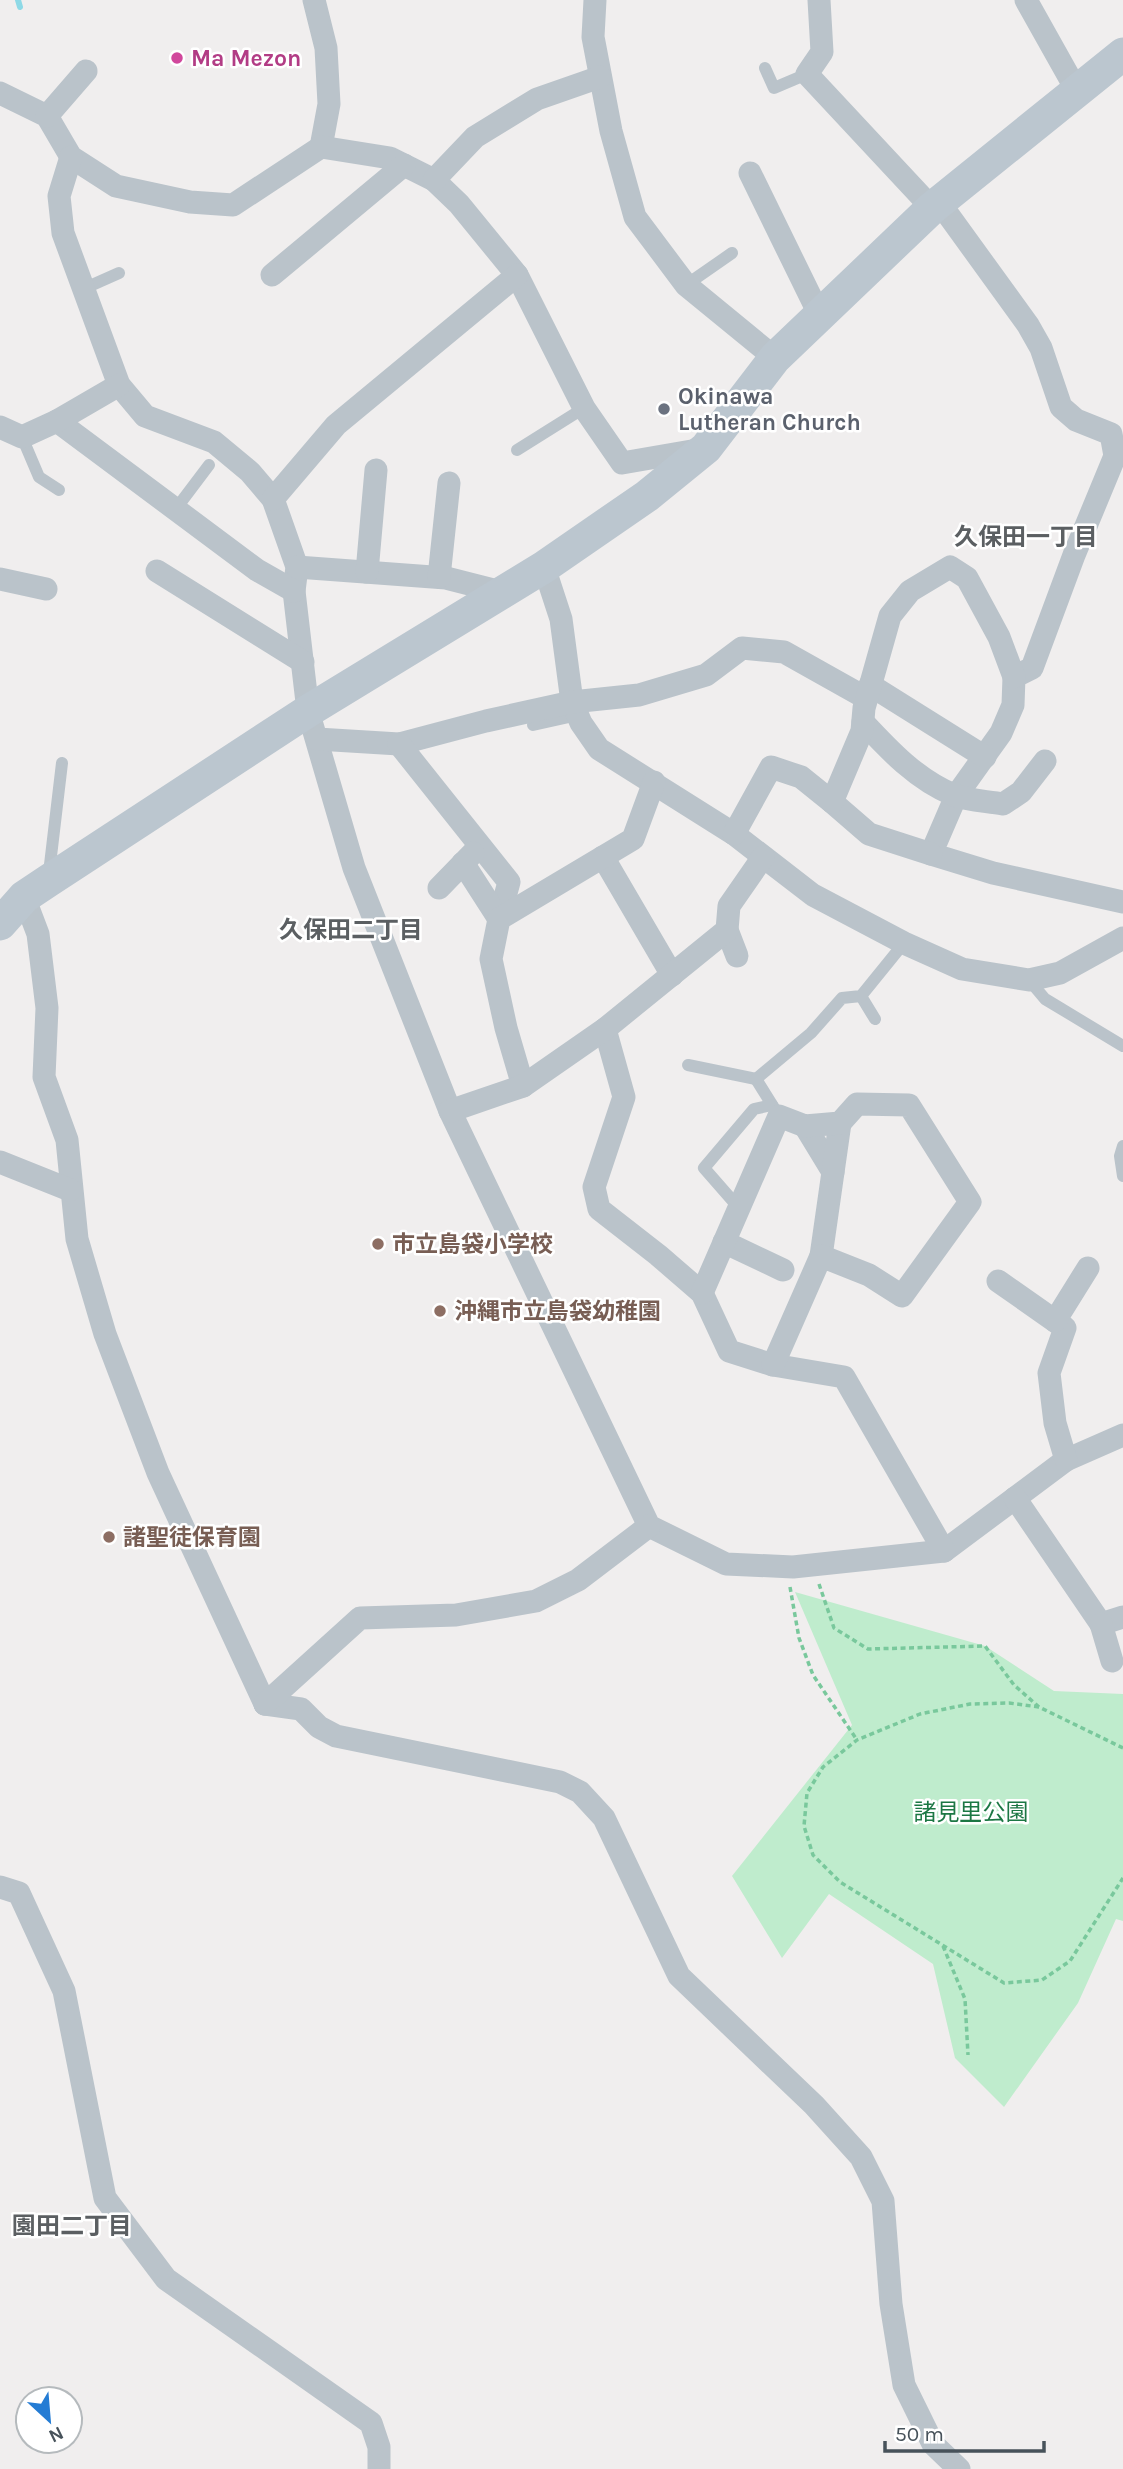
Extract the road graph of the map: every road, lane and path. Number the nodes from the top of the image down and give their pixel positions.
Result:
1 (314, 0) edge
2 (595, 0) edge
3 (819, 0) edge
4 (1026, 0) edge
5 (1123, 54) edge
6 (765, 68) dead end
7 (86, 71) dead end
8 (807, 74) junction
9 (600, 77) junction
10 (1077, 91) junction
11 (0, 93) edge
12 (47, 117) junction
13 (321, 146) junction
14 (71, 158) junction
15 (404, 165) junction
16 (750, 173) dead end
17 (434, 180) junction
18 (936, 205) junction
19 (732, 253) dead end
20 (119, 273) dead end
21 (272, 275) dead end
22 (517, 275) junction
23 (686, 285) junction
24 (83, 289) junction
25 (820, 316) junction
26 (775, 358) junction
27 (119, 385) junction
28 (584, 408) junction
29 (57, 421) junction
30 (0, 427) edge
31 (22, 437) junction
32 (706, 448) junction
33 (517, 450) dead end
34 (209, 465) dead end
35 (376, 470) dead end
36 (449, 483) dead end
37 (59, 490) dead end
38 (274, 499) junction
39 (175, 510) junction
40 (296, 567) junction
41 (544, 567) junction
42 (156, 571) dead end
43 (367, 572) junction
44 (439, 577) junction
45 (0, 579) edge
46 (46, 589) dead end
47 (294, 591) junction
48 (501, 592) junction
49 (303, 662) junction
50 (1014, 677) junction
51 (868, 692) junction
52 (575, 709) junction
53 (863, 722) junction
54 (313, 725) junction
55 (533, 725) dead end
56 (399, 744) junction
57 (985, 757) junction
58 (1045, 761) dead end
59 (62, 763) dead end
60 (654, 782) junction
61 (956, 796) junction
62 (832, 802) junction
63 (734, 834) junction
64 (480, 845) junction
65 (931, 854) junction
66 (603, 857) junction
67 (763, 858) junction
68 (463, 863) junction
69 (439, 888) dead end
70 (36, 889) junction
71 (1123, 902) edge
72 (499, 919) junction
73 (0, 924) edge
74 (727, 930) junction
75 (1123, 939) edge
76 (904, 943) junction
77 (737, 956) dead end
78 (672, 975) junction
79 (1029, 980) junction
80 (862, 996) junction
81 (875, 1019) dead end
82 (605, 1028) junction
83 (1123, 1046) edge
84 (688, 1065) dead end
85 (756, 1079) junction
86 (523, 1086) junction
87 (776, 1110) junction
88 (450, 1111) junction
89 (841, 1123) junction
90 (805, 1126) junction
91 (1123, 1146) edge
92 (0, 1162) edge
93 (833, 1172) junction
94 (1123, 1176) edge
95 (70, 1190) junction
96 (739, 1208) junction
97 (724, 1242) junction
98 (821, 1256) junction
99 (1088, 1268) dead end
100 (783, 1270) dead end
101 (998, 1281) dead end
102 (702, 1293) junction
103 (1055, 1321) junction
104 (773, 1365) junction
105 (1123, 1435) edge
106 (1066, 1460) junction
107 (1015, 1498) junction
108 (649, 1526) junction
109 (944, 1551) junction
110 (814, 1569) junction
111 (1123, 1617) edge
112 (1101, 1624) junction
113 (1112, 1661) dead end
114 (264, 1704) junction
115 (1039, 1707) junction
116 (857, 1740) junction
117 (1123, 1748) edge
118 (1123, 1878) edge
119 (0, 1887) edge
120 (943, 1945) junction
121 (968, 2055) dead end
122 (379, 2469) edge
123 (959, 2469) edge

1 - 13 street
2 - 9 street
3 - 8 street
4 - 10 street
5 - 10 street
6 - 8 lane
7 - 12 street
8 - 18 street
9 - 17 street
9 - 23 street
10 - 18 street
11 - 12 street
12 - 14 street
13 - 14 street
13 - 15 street
14 - 24 street
15 - 17 street
15 - 21 street
16 - 25 street
17 - 22 street
18 - 25 street
18 - 50 street
19 - 23 lane
20 - 24 lane
22 - 28 street
22 - 38 street
23 - 26 street
24 - 27 street
25 - 26 street
26 - 32 street
27 - 29 street
27 - 38 street
28 - 32 street
28 - 33 lane
29 - 31 street
29 - 39 street
30 - 31 street
31 - 37 lane
32 - 41 street
34 - 39 lane
35 - 43 street
36 - 44 street
38 - 40 street
39 - 47 street
40 - 43 street
40 - 47 street
41 - 48 street
41 - 52 street
42 - 49 street
43 - 44 street
44 - 48 street
45 - 46 street
47 - 49 street
48 - 54 street
49 - 54 street
50 - 51 street
50 - 57 street
51 - 52 street
51 - 53 street
51 - 57 street
52 - 55 lane
52 - 56 street
52 - 60 street
53 - 61 street
53 - 62 street
54 - 56 street
54 - 70 street
54 - 88 street
56 - 64 street
57 - 61 street
58 - 61 street
59 - 70 lane
60 - 63 street
60 - 66 street
61 - 65 street
62 - 63 street
62 - 65 street
63 - 67 street
64 - 68 street
64 - 72 street
65 - 71 street
66 - 72 street
66 - 78 street
67 - 74 street
67 - 76 street
68 - 69 street
68 - 72 street
70 - 73 street
70 - 95 street
72 - 86 street
74 - 77 street
74 - 78 street
75 - 79 street
76 - 79 street
76 - 80 lane
78 - 82 street
79 - 83 lane
80 - 81 lane
80 - 85 lane
82 - 86 street
82 - 102 street
84 - 85 lane
85 - 87 lane
86 - 88 street
87 - 90 street
87 - 96 street
87 - 96 lane
88 - 108 street
89 - 90 street
89 - 93 street
89 - 98 street
90 - 93 street
91 - 94 lane
92 - 95 street
93 - 98 street
95 - 114 street
96 - 97 street
97 - 100 street
97 - 102 street
98 - 104 street
99 - 103 street
101 - 103 street
102 - 104 street
103 - 106 street
104 - 109 street
105 - 106 street
106 - 107 street
107 - 109 street
107 - 112 street
108 - 110 street
108 - 114 street
109 - 110 street
110 - 115 path
110 - 116 path
111 - 112 street
112 - 113 street
114 - 123 street
115 - 116 path
115 - 117 path
116 - 120 path
118 - 120 path
119 - 122 street
120 - 121 path

